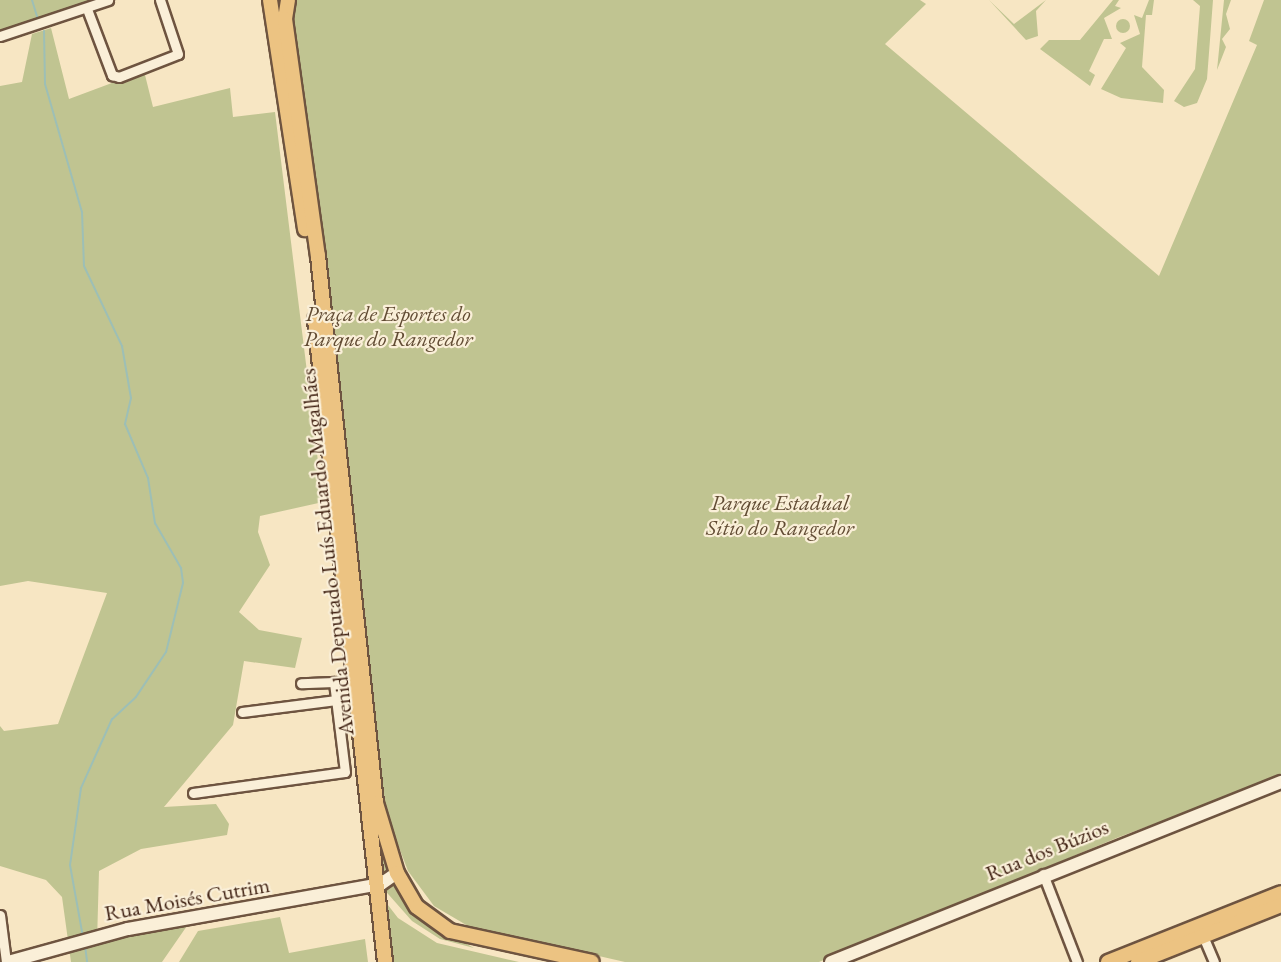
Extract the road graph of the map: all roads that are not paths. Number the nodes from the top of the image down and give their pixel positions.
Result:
1 (108, 0) edge
2 (160, 0) edge
3 (287, 0) edge
4 (270, 3) edge
5 (87, 9) junction
6 (0, 36) edge
7 (300, 683) dead end
8 (336, 700) junction
9 (242, 712) dead end
10 (340, 730) junction
11 (357, 733) junction
12 (342, 740) junction
13 (1281, 782) edge
14 (192, 793) dead end
15 (397, 873) junction
16 (1043, 874) junction
17 (375, 885) junction
18 (1281, 893) edge
19 (1281, 905) edge
20 (0, 915) edge
21 (0, 921) edge
22 (1203, 936) junction
23 (23, 960) edge
24 (7, 962) edge
25 (385, 962) edge
26 (592, 962) edge
27 (831, 962) edge
28 (1077, 962) edge
29 (1108, 962) edge
30 (1138, 962) edge
31 (1214, 962) edge

1 - 5 street
2 - 5 street
3 - 4 main road
3 - 15 main road, Avenida Deputado Luís Eduardo Magalhães
4 - 11 main road, Avenida Deputado Luís Eduardo Magalhães
5 - 6 street
7 - 8 street
8 - 9 street
8 - 10 street
10 - 11 street
10 - 12 street
11 - 12 street
11 - 17 main road, Avenida Deputado Luís Eduardo Magalhães
12 - 14 street
13 - 16 main road, Rua dos Búzios
15 - 17 main road, Rua Moisés Cutrim
15 - 26 main road, Avenida Deputado Luís Eduardo Magalhães
16 - 27 main road, Rua dos Búzios
16 - 28 street
17 - 23 main road, Rua Moisés Cutrim
17 - 25 main road, Avenida Deputado Luís Eduardo Magalhães
18 - 29 main road
19 - 22 main road
20 - 21 street
21 - 24 street
22 - 30 main road
22 - 31 street
23 - 24 main road, Rua Moisés Cutrim

